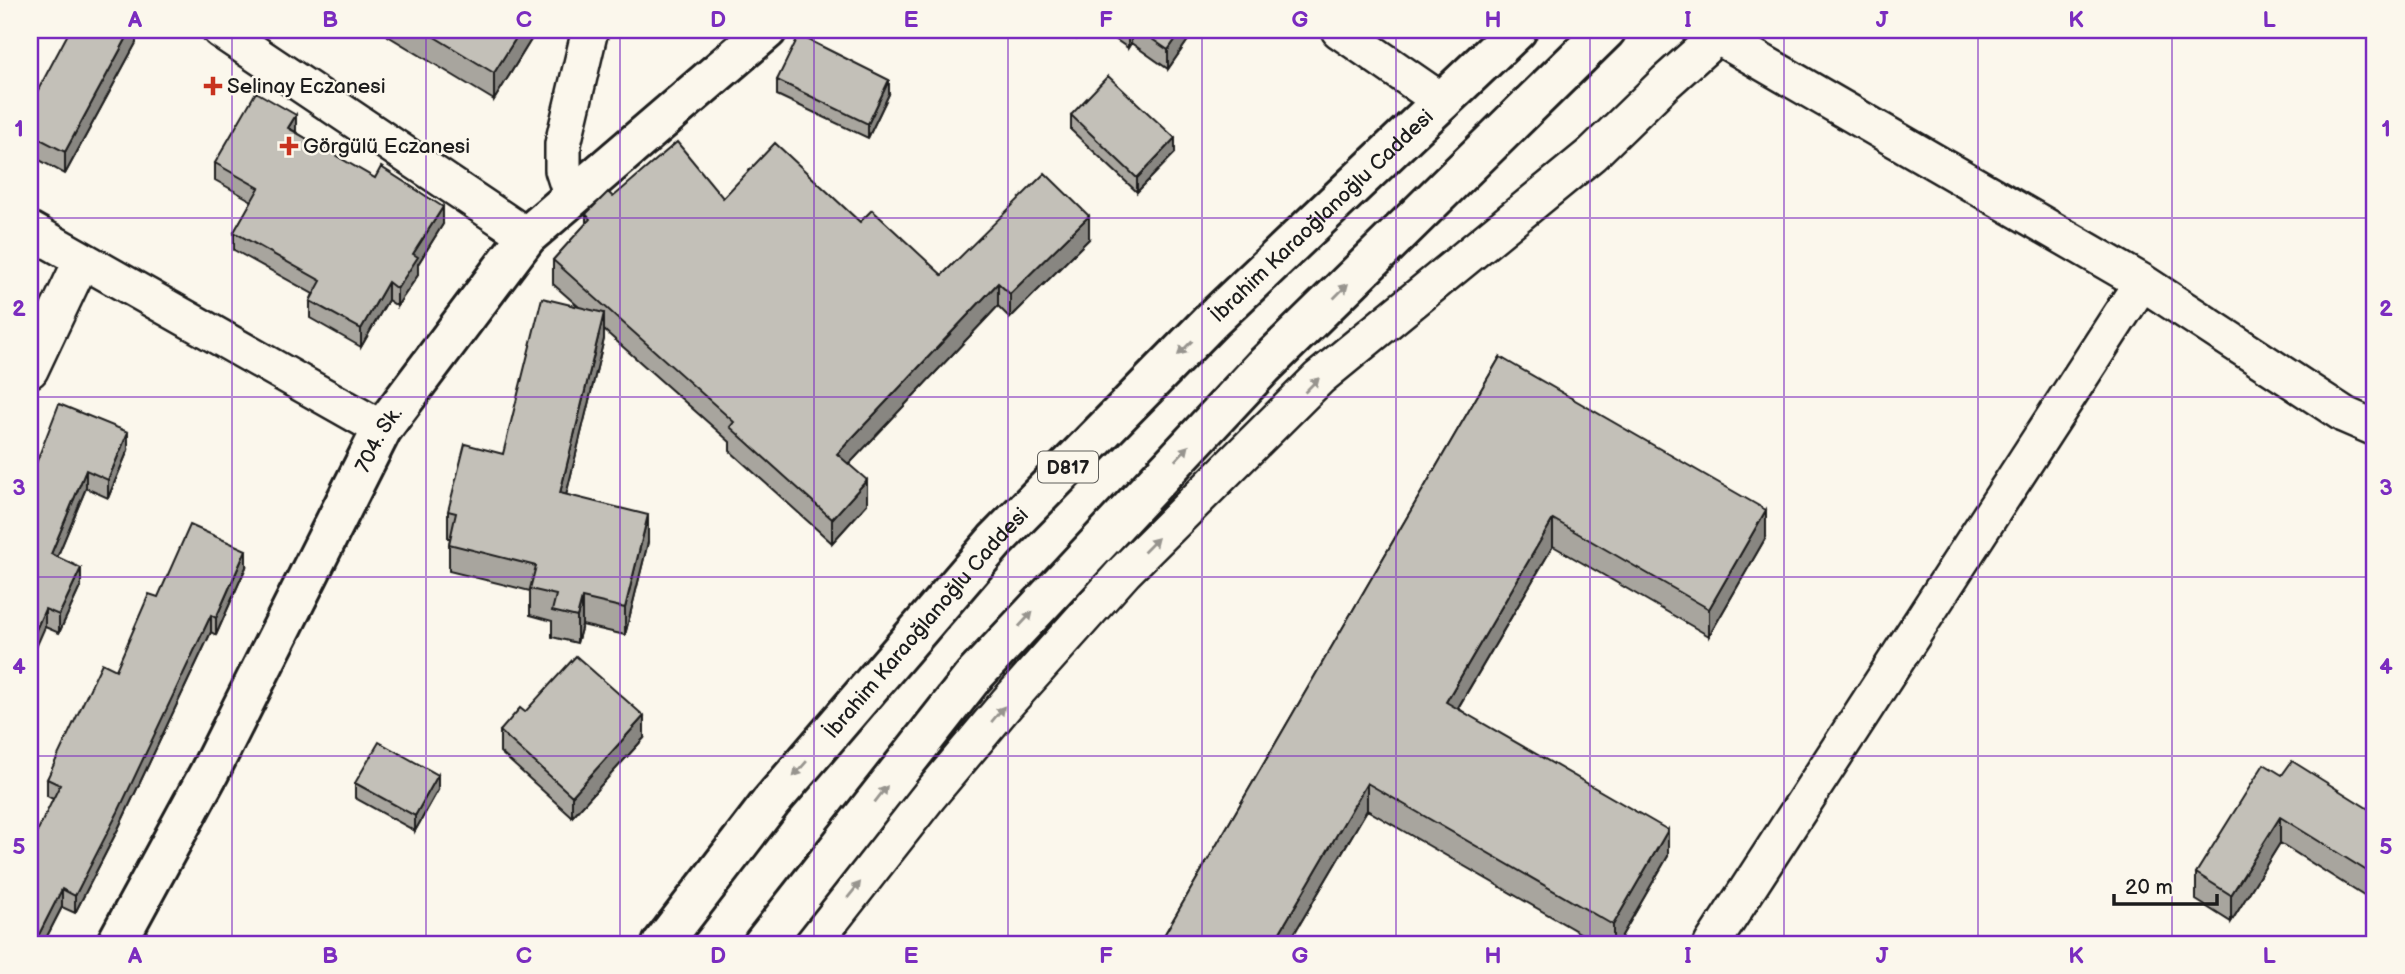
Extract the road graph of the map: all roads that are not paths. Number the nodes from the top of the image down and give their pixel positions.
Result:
1 (590, 30) edge
2 (767, 30) edge
3 (1339, 30) edge
4 (1517, 30) edge
5 (1606, 30) edge
6 (1717, 32) edge
7 (234, 33) edge
8 (1443, 102) junction
9 (572, 198) junction
10 (30, 230) edge
11 (527, 236) junction
12 (82, 260) junction
13 (2142, 282) junction
14 (30, 370) edge
15 (2375, 428) edge
16 (382, 429) junction
17 (116, 944) edge
18 (662, 944) edge
19 (763, 944) edge
20 (813, 944) edge
21 (1712, 944) edge

1 - 9 street
2 - 9 main road, 704. Sk.
3 - 8 street
4 - 8 main road, İbrahim Karaoğlanoğlu Caddesi / D817
19 -> 5 main road
6 - 13 street
20 -> 6 street
7 - 11 street
8 -> 18 main road, İbrahim Karaoğlanoğlu Caddesi / D817
9 - 11 main road, 704. Sk.
10 - 12 street
11 - 16 main road, 704. Sk.
12 - 14 street
12 - 16 street
13 - 15 street
13 - 21 street
16 - 17 main road, 704. Sk.

